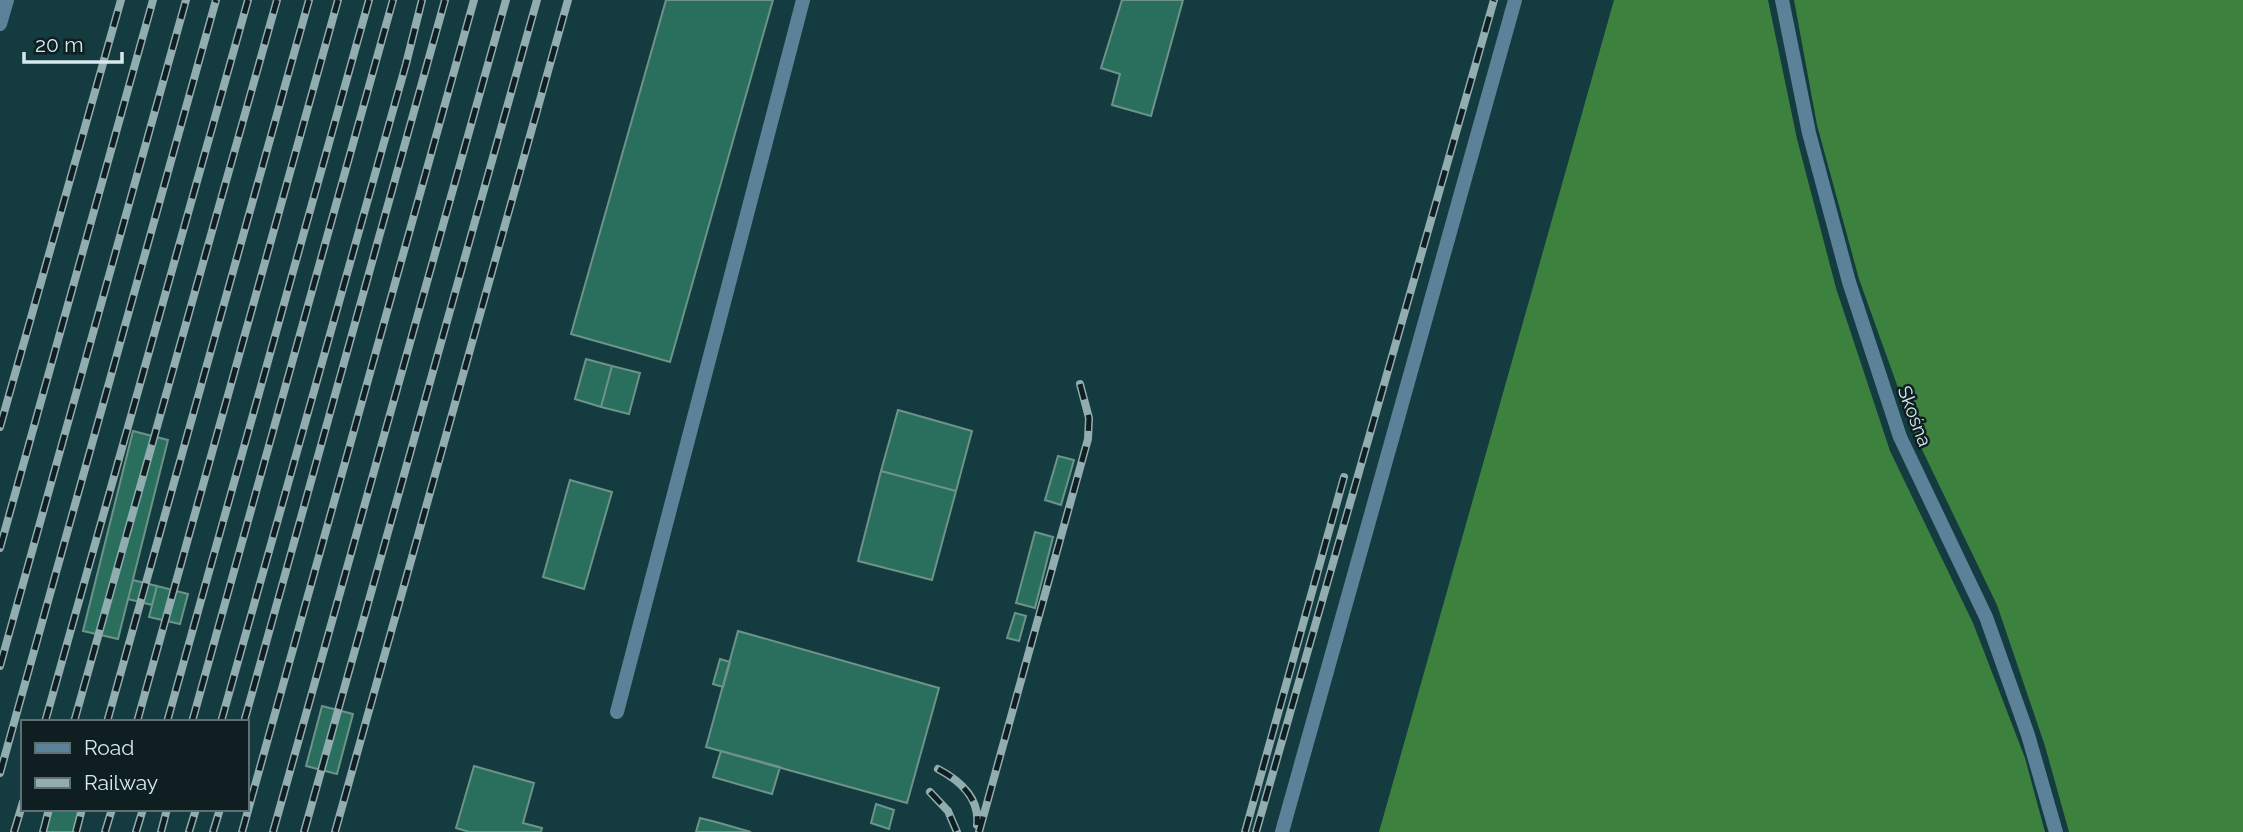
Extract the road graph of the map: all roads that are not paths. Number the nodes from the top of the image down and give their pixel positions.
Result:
1 (6, 0) edge
2 (803, 0) edge
3 (1515, 0) edge
4 (1782, 0) edge
5 (0, 24) edge
6 (617, 712) dead end
7 (1282, 832) edge
8 (2056, 832) edge

1 - 5 street
2 - 6 street
3 - 7 street
4 - 8 street, Skośna

